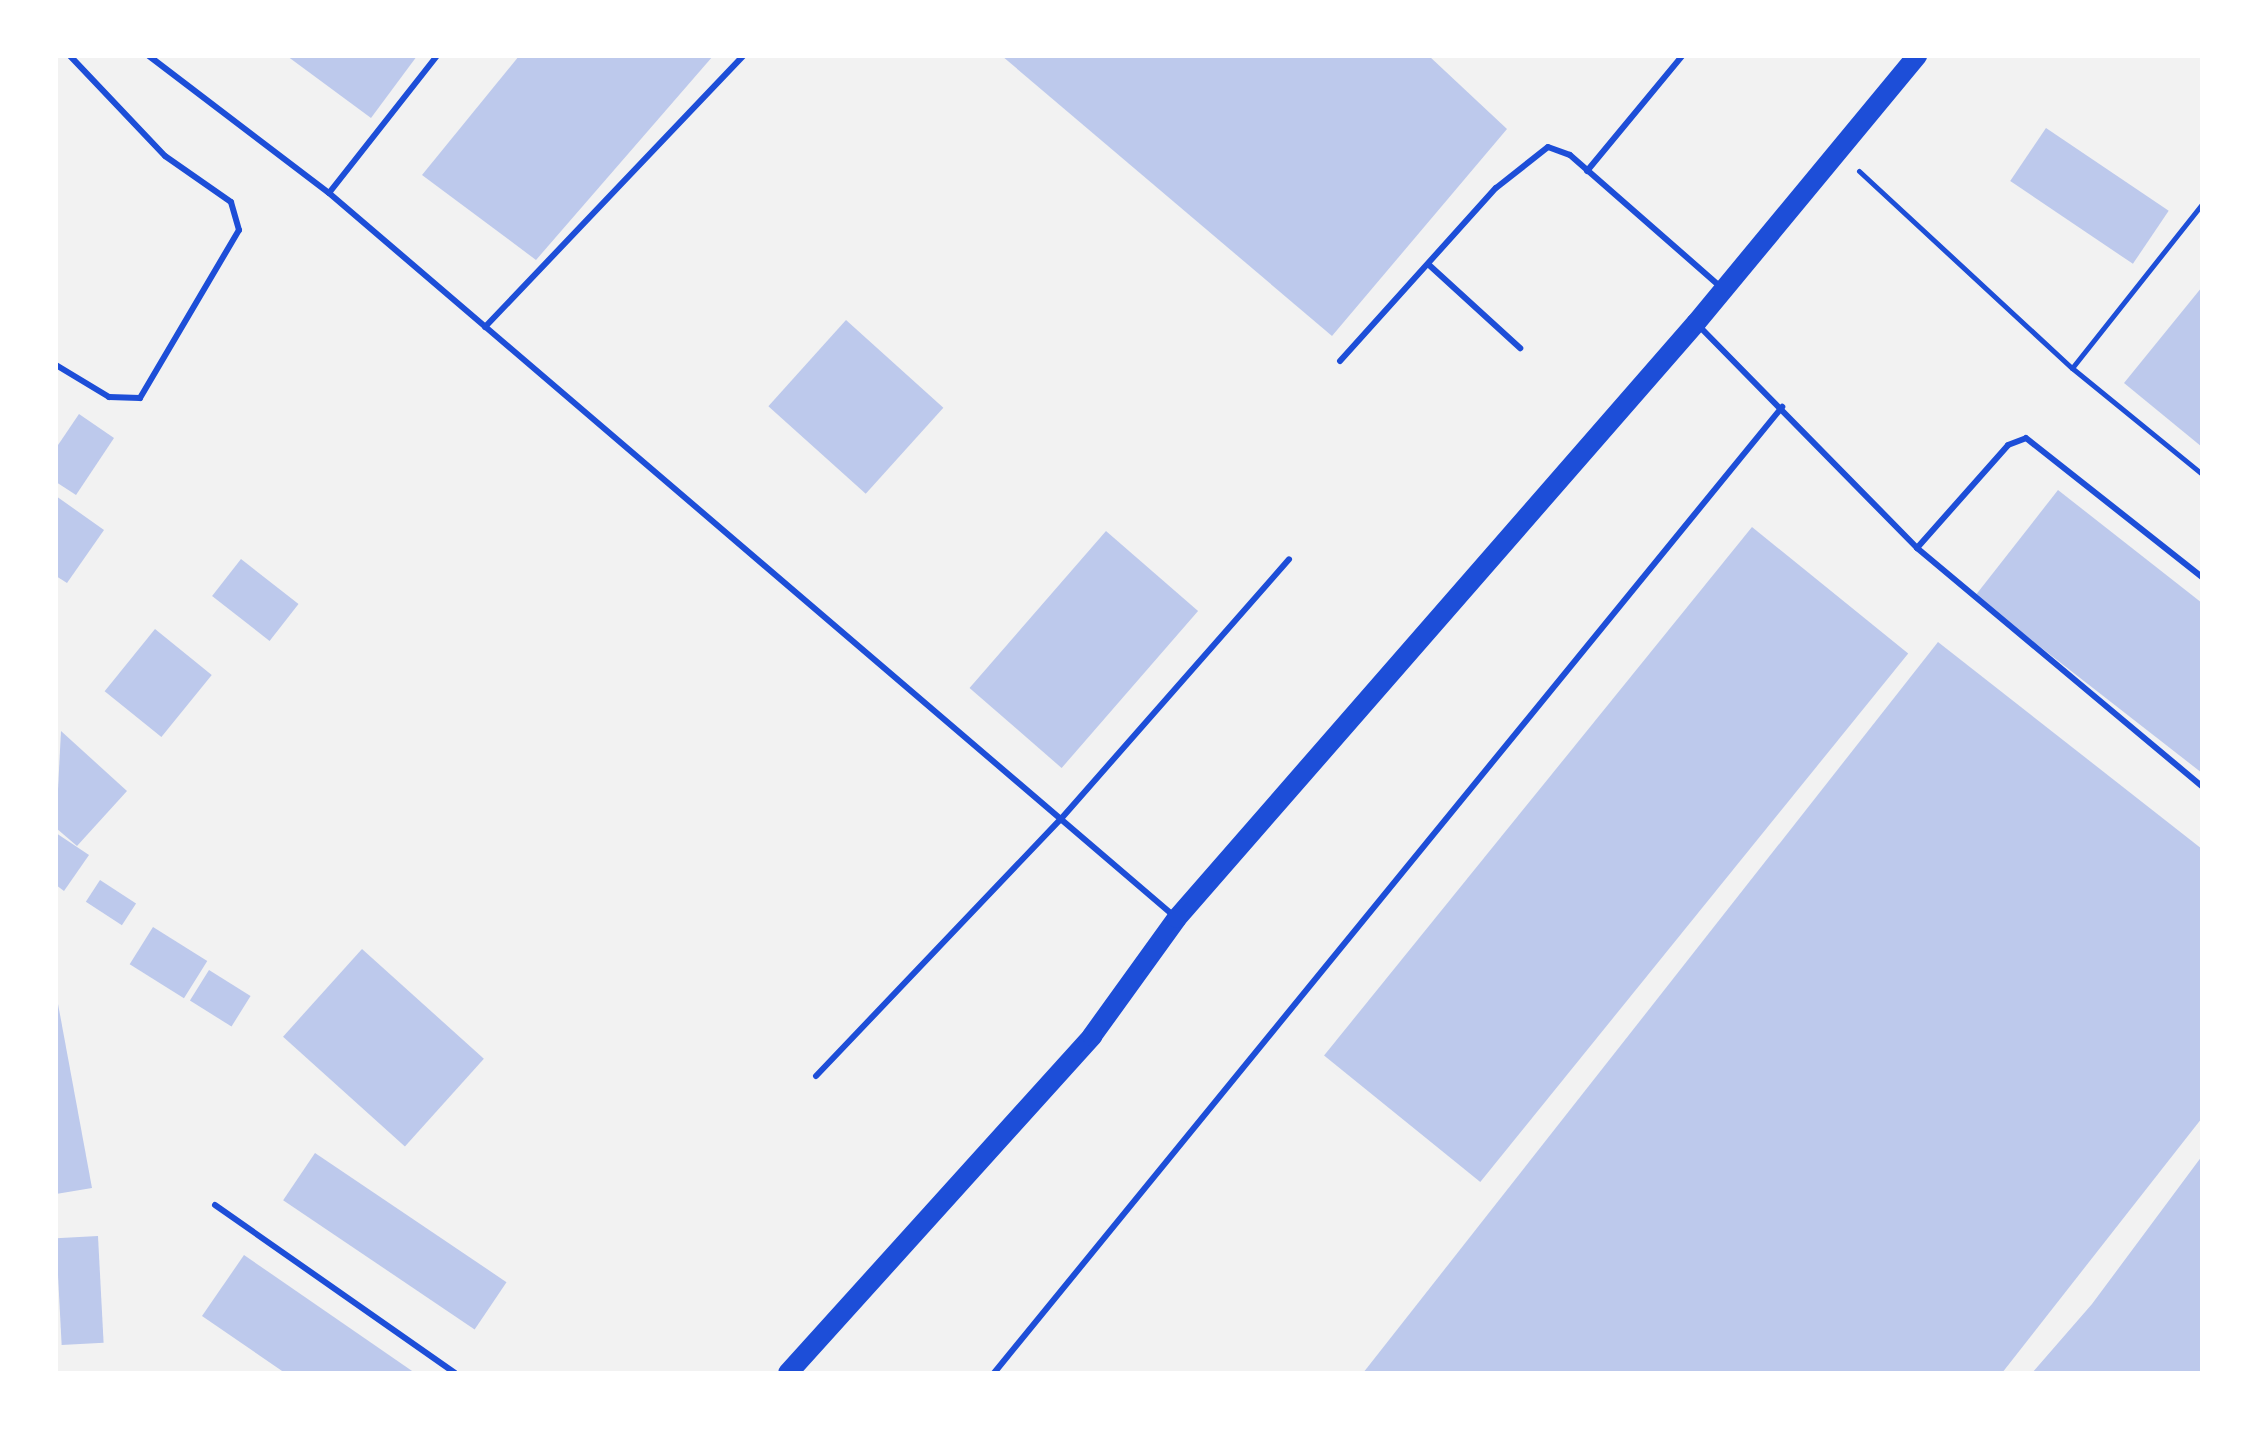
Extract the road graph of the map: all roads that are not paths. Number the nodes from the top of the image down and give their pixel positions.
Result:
1 (70, 56) edge
2 (149, 56) edge
3 (437, 56) edge
4 (743, 56) edge
5 (1682, 56) edge
6 (1917, 56) edge
7 (1587, 171) junction
8 (329, 193) junction
9 (1428, 264) junction
10 (1724, 289) junction
11 (1696, 323) junction
12 (485, 327) junction
13 (1520, 348) dead end
14 (1340, 361) dead end
15 (56, 365) edge
16 (1782, 407) junction
17 (1917, 548) junction
18 (1289, 559) dead end
19 (2202, 577) edge
20 (2202, 786) edge
21 (1060, 820) junction
22 (1177, 918) junction
23 (816, 1076) dead end
24 (215, 1205) dead end
25 (455, 1373) edge
26 (788, 1373) edge
27 (994, 1373) edge

1 - 15 lane
2 - 8 lane
3 - 8 lane
4 - 12 lane
5 - 7 lane
6 - 10 main road
7 - 9 lane
7 - 10 lane
8 - 12 lane
9 - 13 lane
9 - 14 lane
10 - 11 main road
11 - 16 lane
11 - 22 main road
12 - 21 lane
16 - 17 lane
16 - 27 lane
17 - 19 lane
17 - 20 lane
18 - 21 lane
21 - 22 lane
21 - 23 lane
22 - 26 main road
24 - 25 lane

